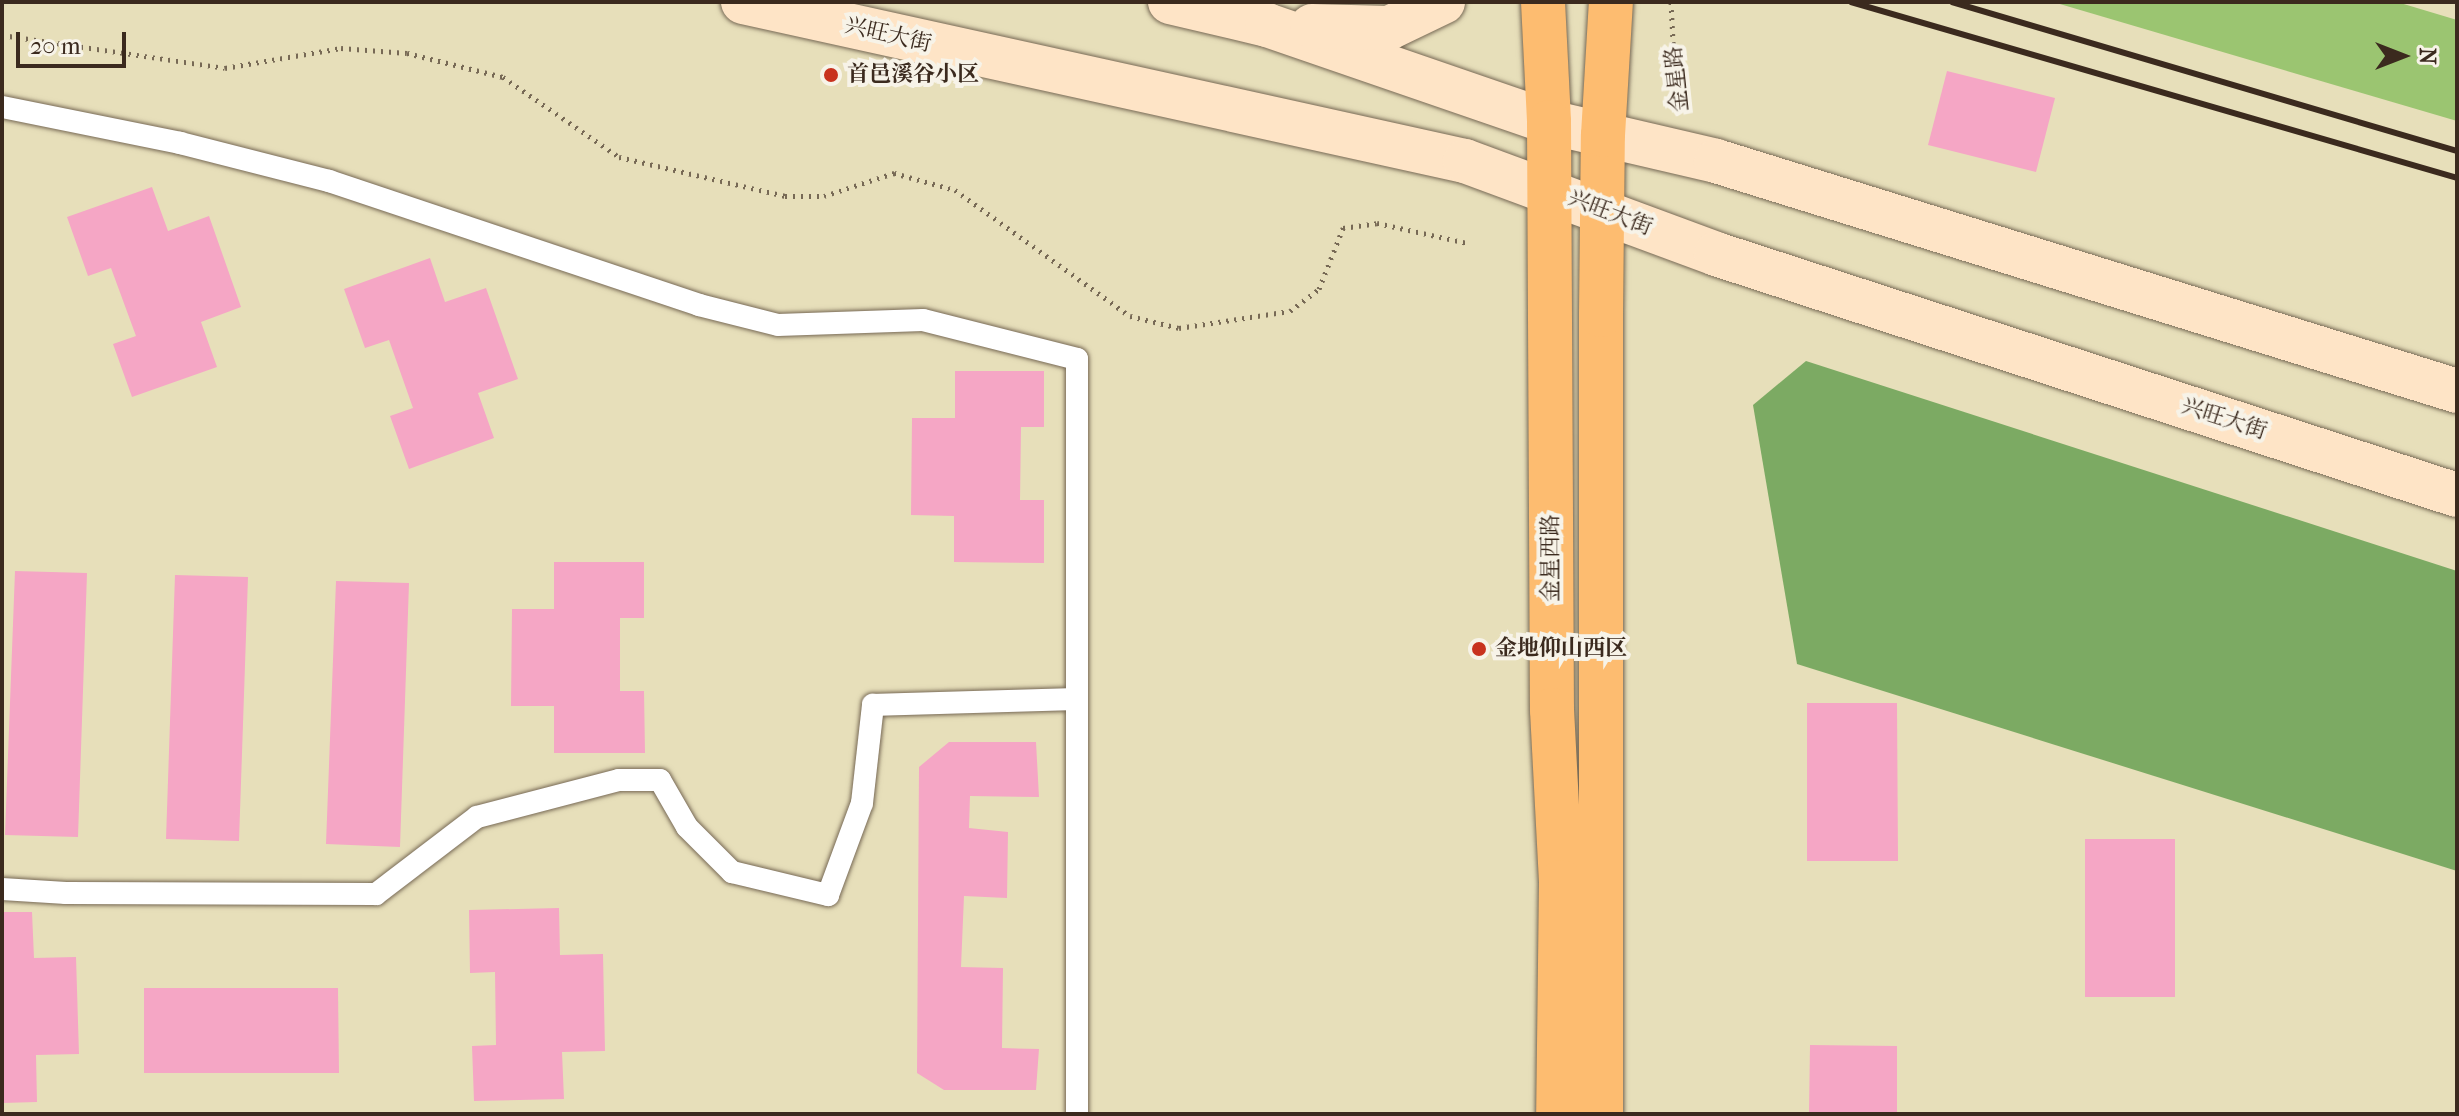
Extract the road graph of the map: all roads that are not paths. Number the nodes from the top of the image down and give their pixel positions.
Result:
1 (743, 2) edge
2 (1170, 2) edge
3 (1443, 2) edge
4 (1543, 2) edge
5 (1590, 2) edge
6 (1611, 2) edge
7 (1267, 25) junction
8 (2, 107) edge
9 (1549, 122) junction
10 (1603, 135) junction
11 (1549, 190) junction
12 (1603, 211) junction
13 (2457, 391) edge
14 (2457, 495) edge
15 (1074, 699) junction
16 (2, 889) edge
17 (1077, 1114) edge
18 (1558, 1114) edge
19 (1601, 1114) edge

1 - 11 main road, 兴旺大街
2 - 7 main road
3 - 7 main road
4 - 9 main road, 金星西路
5 - 10 main road
6 - 10 main road
7 - 9 main road
8 - 15 lane
9 - 10 main road
9 - 11 main road, 金星西路
10 - 12 main road
10 - 13 main road
11 - 12 main road, 兴旺大街
11 - 18 main road, 金星西路
12 - 14 main road, 兴旺大街
12 - 19 main road
15 - 16 lane
15 - 17 lane

